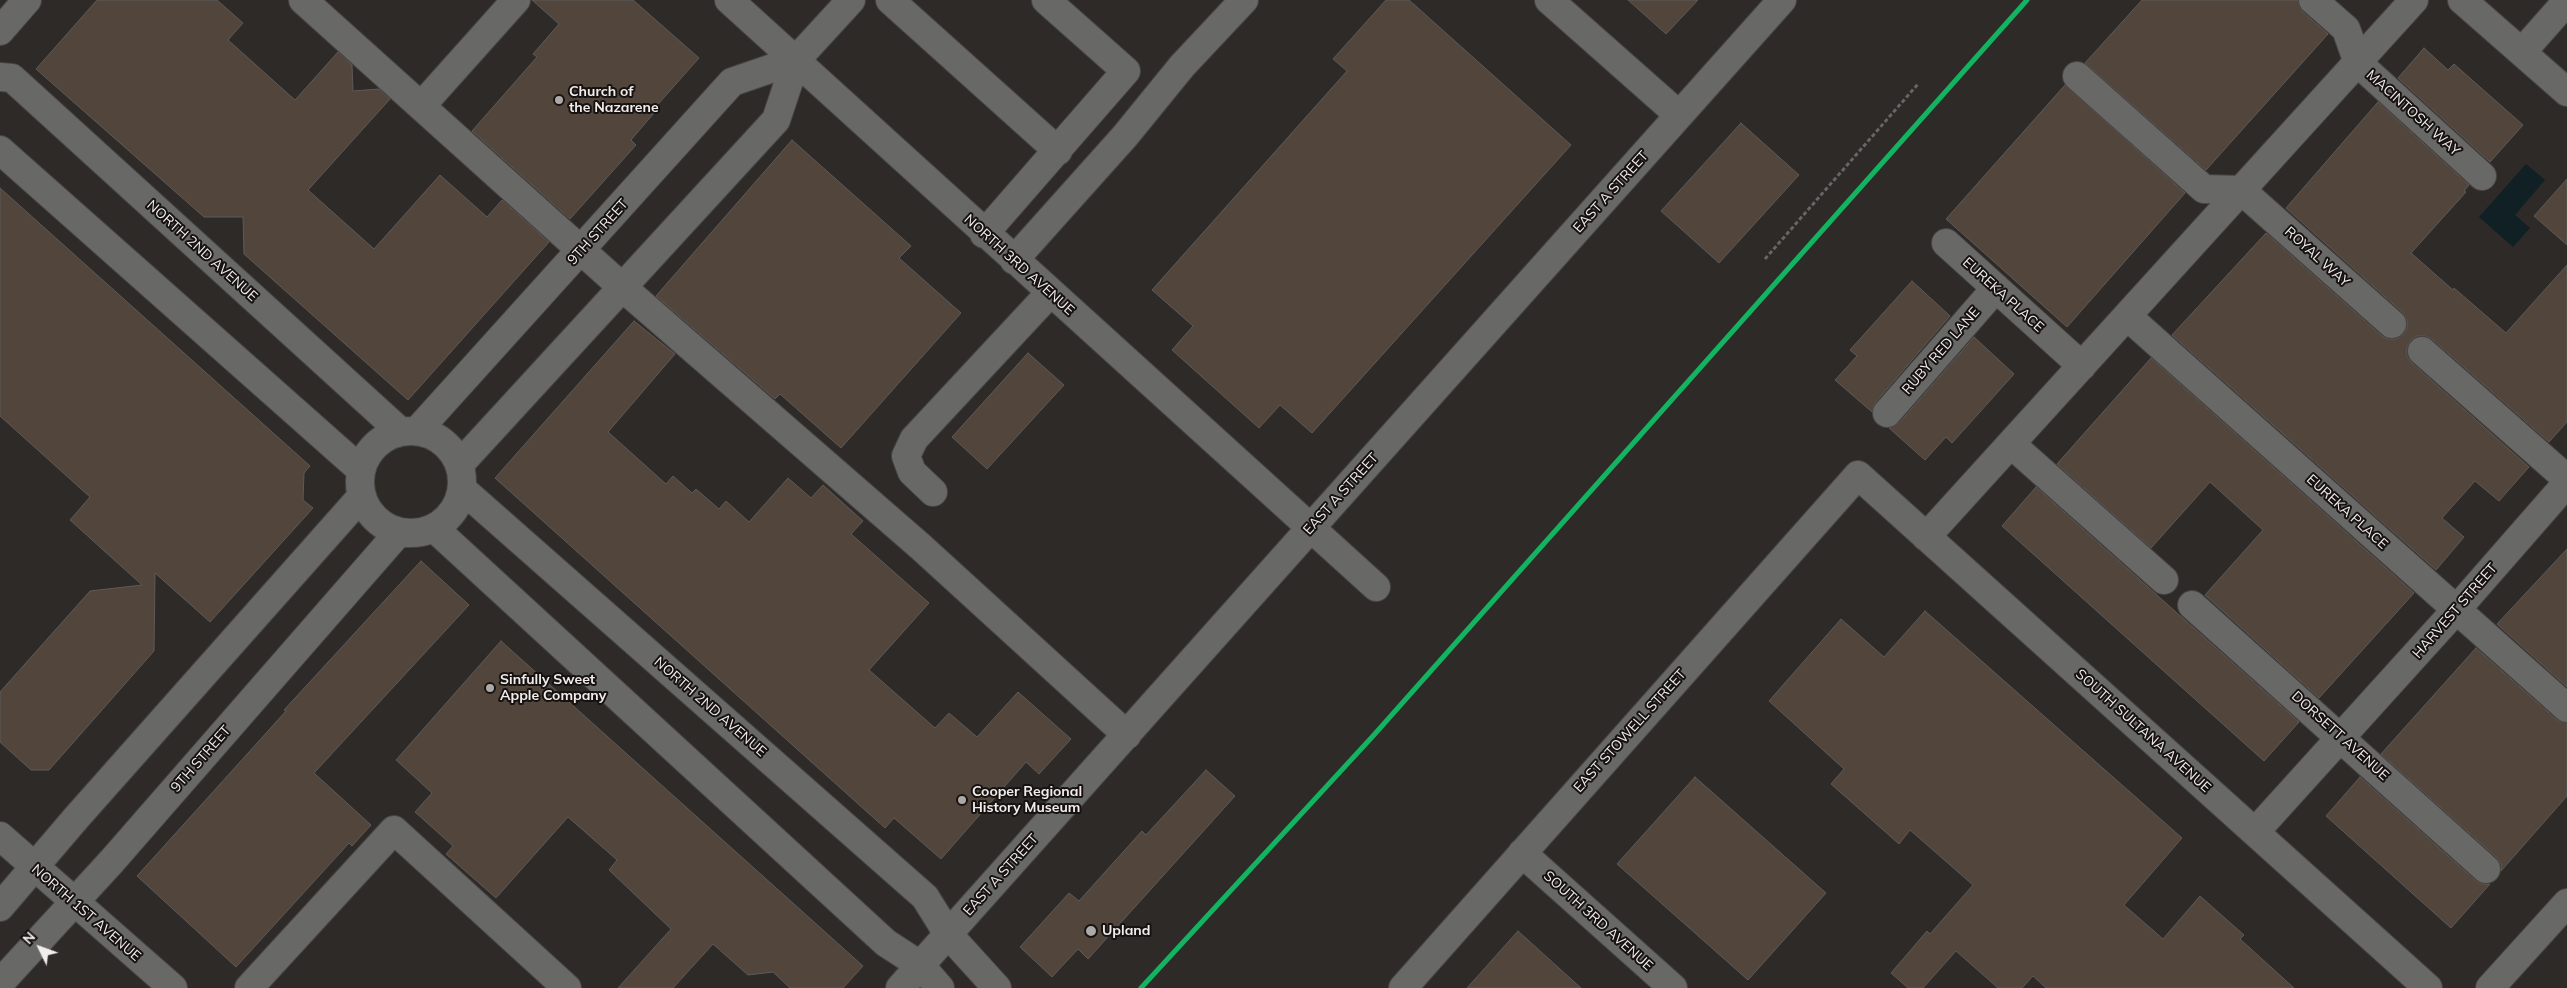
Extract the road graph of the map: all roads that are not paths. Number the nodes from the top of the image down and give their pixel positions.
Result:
1 (27, 0) edge
2 (303, 0) edge
3 (516, 0) edge
4 (728, 0) edge
5 (851, 0) edge
6 (890, 0) edge
7 (1046, 0) edge
8 (1244, 0) edge
9 (1549, 0) edge
10 (1782, 0) edge
11 (2313, 0) edge
12 (2414, 0) edge
13 (2462, 0) edge
14 (2567, 1) edge
15 (0, 32) edge
16 (2522, 52) junction
17 (796, 60) junction
18 (2358, 62) junction
19 (2077, 76) dead end
20 (0, 77) edge
21 (2567, 92) edge
22 (422, 105) junction
23 (1679, 115) junction
24 (0, 150) edge
25 (1058, 151) junction
26 (2482, 176) dead end
27 (2241, 190) junction
28 (984, 234) junction
29 (1946, 243) dead end
30 (582, 250) junction
31 (1014, 260) junction
32 (622, 286) junction
33 (1996, 288) junction
34 (1050, 293) junction
35 (2127, 316) junction
36 (2392, 324) dead end
37 (2422, 351) dead end
38 (2082, 366) junction
39 (1887, 413) dead end
40 (409, 431) junction
41 (2011, 444) junction
42 (361, 470) junction
43 (1858, 475) joint
44 (461, 477) junction
45 (2567, 481) edge
46 (933, 492) dead end
47 (361, 497) junction
48 (434, 528) junction
49 (1311, 528) junction
50 (398, 532) junction
51 (1926, 536) junction
52 (2164, 580) dead end
53 (1376, 587) dead end
54 (2192, 605) dead end
55 (2456, 610) junction
56 (2567, 708) edge
57 (1127, 735) junction
58 (2342, 738) junction
59 (2255, 832) junction
60 (0, 836) edge
61 (1522, 853) junction
62 (34, 868) junction
63 (2486, 869) dead end
64 (73, 902) junction
65 (2567, 903) edge
66 (0, 907) edge
67 (948, 934) junction
68 (920, 965) junction
69 (0, 983) edge
70 (173, 988) edge
71 (249, 988) edge
72 (567, 988) edge
73 (900, 988) edge
74 (940, 988) edge
75 (997, 988) edge
76 (1402, 988) edge
77 (1674, 988) edge
78 (2428, 988) edge
79 (2490, 988) edge

1 - 15 street
2 - 22 street
3 - 22 street
4 - 17 street, NORTH 3RD AVENUE
5 - 17 street, 9TH STREET
6 - 25 street
7 - 25 street
8 - 31 street
9 - 23 street
10 - 23 street, EAST A STREET
11 - 18 street, MACINTOSH WAY
12 - 18 street
13 - 16 street
14 - 16 street
16 - 21 street
17 - 28 street, NORTH 3RD AVENUE
17 - 30 street, 9TH STREET
17 - 32 street, 9TH STREET
18 - 26 street, MACINTOSH WAY
18 - 27 street
19 - 27 street
20 - 40 street, NORTH 2ND AVENUE
22 - 30 street
23 - 49 street, EAST A STREET
24 - 42 street
25 - 28 street
27 - 35 street
27 - 36 street, ROYAL WAY
28 - 31 street, NORTH 3RD AVENUE
29 - 33 street, EUREKA PLACE
30 - 32 street
30 - 40 street, 9TH STREET
31 - 34 street, NORTH 3RD AVENUE
32 - 44 street, 9TH STREET
32 - 57 street
33 - 38 street, EUREKA PLACE
33 - 39 street, RUBY RED LANE
34 - 46 street
34 - 49 street, NORTH 3RD AVENUE
35 - 38 street
35 - 55 street, EUREKA PLACE
37 - 45 street
38 - 41 street
40 - 42 street
40 - 44 street
41 - 51 street
41 - 52 street
42 - 47 street
43 - 51 street, SOUTH SULTANA AVENUE
43 - 61 street, EAST STOWELL STREET
44 - 48 street
44 - 67 street, NORTH 2ND AVENUE
45 - 55 street, HARVEST STREET
47 - 50 street
47 - 62 street
48 - 50 street
48 - 68 street
49 - 53 street, NORTH 3RD AVENUE
49 - 57 street, EAST A STREET
50 - 64 street, 9TH STREET
51 - 59 street, SOUTH SULTANA AVENUE
54 - 58 street, DORSETT AVENUE
55 - 56 street, EUREKA PLACE
55 - 58 street, HARVEST STREET
57 - 67 street, EAST A STREET
58 - 59 street, HARVEST STREET
58 - 63 street, DORSETT AVENUE
59 - 78 street, SOUTH SULTANA AVENUE
60 - 62 street, NORTH 1ST AVENUE
61 - 76 street, EAST STOWELL STREET
61 - 77 street, SOUTH 3RD AVENUE
62 - 64 street, NORTH 1ST AVENUE
62 - 66 street
64 - 69 street, 9TH STREET
64 - 70 street, NORTH 1ST AVENUE
65 - 79 street
67 - 68 street, EAST A STREET
67 - 75 street, NORTH 2ND AVENUE
68 - 73 street, EAST A STREET
68 - 74 street
71 - 72 street

